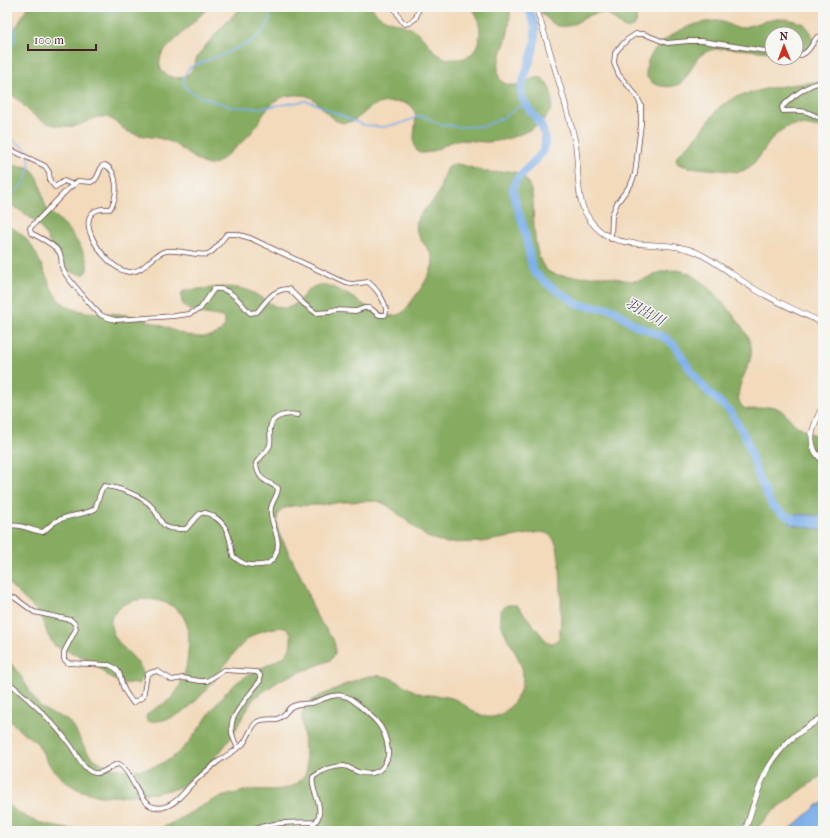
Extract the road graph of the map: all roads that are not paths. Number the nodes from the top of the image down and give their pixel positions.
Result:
1 (394, 7) edge
2 (419, 7) edge
3 (536, 7) edge
4 (823, 37) edge
5 (764, 51) edge
6 (804, 54) edge
7 (823, 82) edge
8 (823, 120) edge
9 (7, 148) edge
10 (74, 184) junction
11 (611, 239) junction
12 (823, 323) edge
13 (823, 406) edge
14 (298, 414) dead end
15 (823, 461) edge
16 (7, 527) edge
17 (7, 595) edge
18 (7, 681) edge
19 (823, 717) edge
20 (238, 748) junction
21 (315, 822) junction
22 (251, 831) edge
23 (310, 831) edge
24 (745, 831) edge

1 - 2 street
3 - 11 street
4 - 6 street
5 - 11 street
7 - 8 street
9 - 10 street
10 - 10 street
11 - 12 street
13 - 15 street
14 - 16 street
17 - 20 street
18 - 20 street
19 - 24 street
20 - 21 street
21 - 22 street
21 - 23 street

